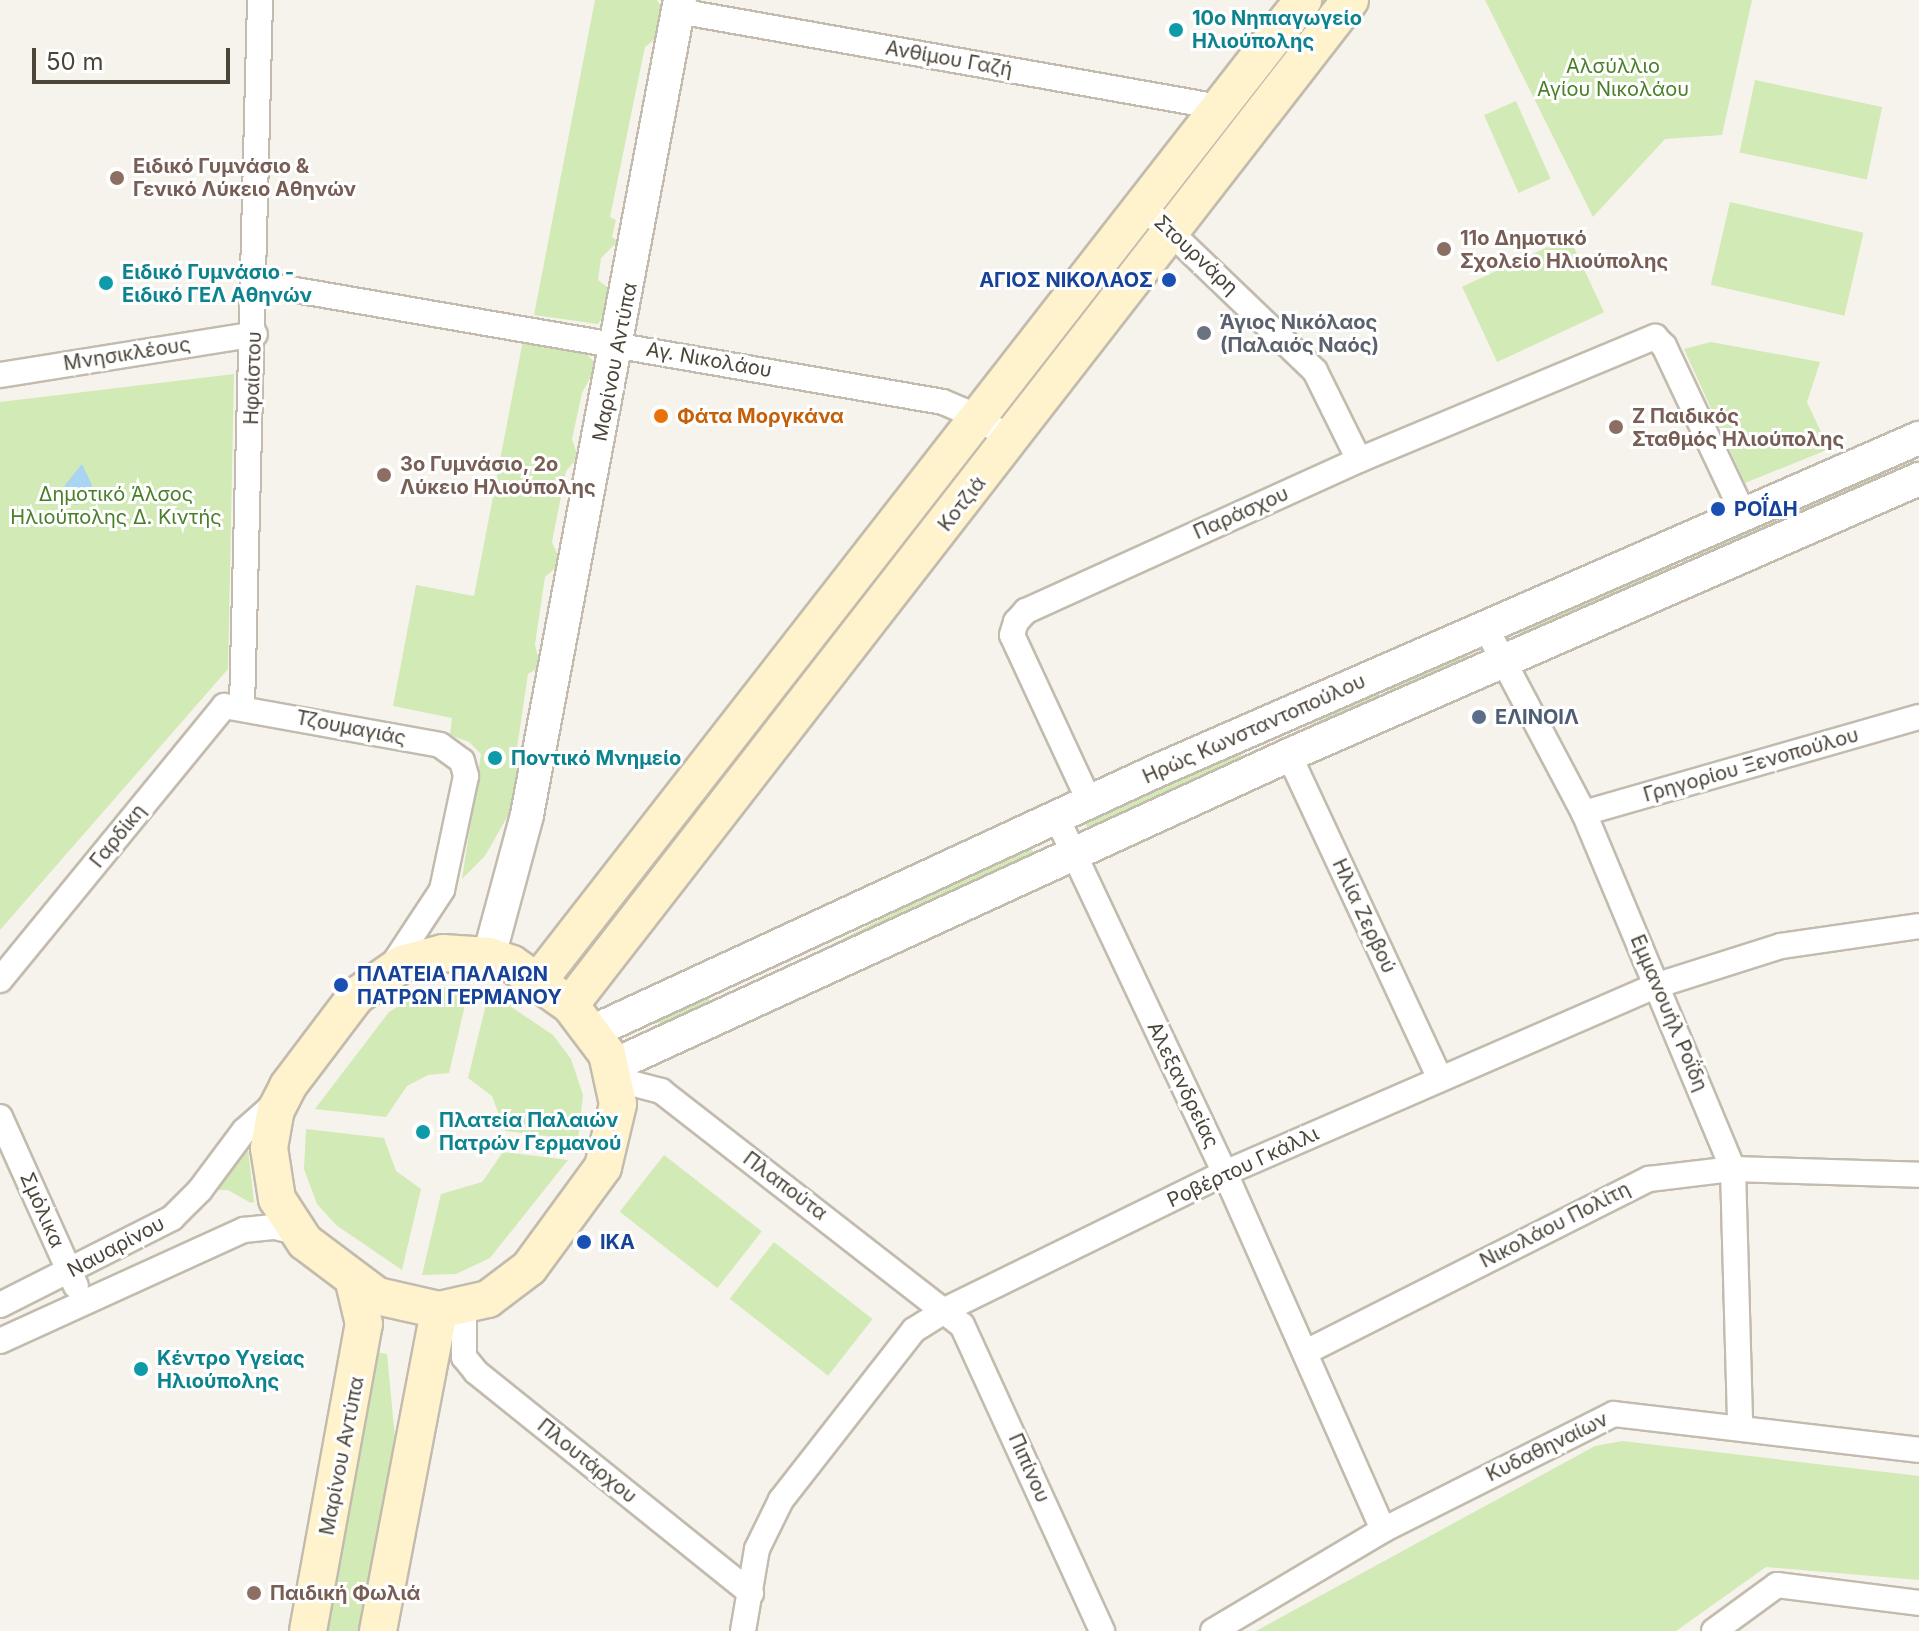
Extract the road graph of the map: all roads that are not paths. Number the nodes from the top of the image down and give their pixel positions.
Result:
1 (260, 0) edge
2 (1303, 0) edge
3 (1350, 0) edge
4 (679, 6) edge
5 (1246, 73) junction
6 (1275, 96) junction
7 (1219, 107) junction
8 (1143, 206) junction
9 (1172, 231) junction
10 (255, 283) junction
11 (255, 334) junction
12 (619, 344) junction
13 (0, 375) edge
14 (978, 417) junction
15 (1919, 438) edge
16 (1011, 440) junction
17 (1359, 460) junction
18 (1919, 479) edge
19 (1744, 515) junction
20 (1486, 628) junction
21 (1503, 665) junction
22 (242, 707) junction
23 (1919, 717) edge
24 (1289, 755) junction
25 (1090, 803) junction
26 (1584, 813) junction
27 (1057, 818) junction
28 (1073, 855) junction
29 (1919, 926) edge
30 (489, 956) junction
31 (389, 970) junction
32 (0, 980) edge
33 (539, 980) junction
34 (1658, 985) junction
35 (570, 1005) junction
36 (594, 1031) junction
37 (613, 1072) junction
38 (1439, 1077) junction
39 (281, 1099) junction
40 (0, 1117) edge
41 (1733, 1169) junction
42 (1225, 1173) junction
43 (1919, 1175) edge
44 (296, 1232) junction
45 (70, 1272) junction
46 (354, 1282) junction
47 (84, 1303) junction
48 (0, 1305) edge
49 (451, 1309) junction
50 (947, 1309) junction
51 (0, 1341) edge
52 (1306, 1352) junction
53 (1740, 1427) junction
54 (1919, 1450) edge
55 (1383, 1530) junction
56 (751, 1593) junction
57 (1919, 1603) edge
58 (308, 1631) edge
59 (378, 1631) edge
60 (743, 1631) edge
61 (1102, 1631) edge
62 (1213, 1631) edge
63 (1714, 1631) edge

1 - 10 street, Ηφαίστου
2 - 5 main road, Κοτζιά
3 - 6 main road, Κοτζιά
4 - 7 street, Ανθίμου Γαζή
4 - 12 street, Μαρίνου Αντύπα
5 - 6 main road
5 - 7 main road, Κοτζιά
6 - 9 main road, Κοτζιά
7 - 8 main road, Κοτζιά
8 - 9 street, Στουρνάρη
8 - 14 main road, Κοτζιά
9 - 16 main road, Κοτζιά
9 - 17 street, Στουρνάρη
10 - 11 street, Ηφαίστου
10 - 12 street, Αγ. Νικολάου
11 - 13 street, Μνησικλέους
11 - 22 street, Ηφαίστου
12 - 14 street, Αγ. Νικολάου
12 - 30 street, Μαρίνου Αντύπα
14 - 16 street, Αγ. Νικολάου
14 - 33 main road, Κοτζιά
15 - 19 street, Ηρώς Κωνσταντοπούλου
16 - 35 main road, Κοτζιά
17 - 19 street, Παράσχου
17 - 25 street, Παράσχου
18 - 21 street, Ηρώς Κωνσταντοπούλου
19 - 20 street, Ηρώς Κωνσταντοπούλου
20 - 21 street, Εμμανουήλ Ροΐδη
20 - 25 street, Ηρώς Κωνσταντοπούλου
21 - 24 street, Ηρώς Κωνσταντοπούλου
21 - 26 street, Εμμανουήλ Ροΐδη
22 - 31 street, Τζουμαγιάς
22 - 32 street, Γαρδίκη
23 - 26 street, Γρηγορίου Ξενοπούλου
24 - 28 street, Ηρώς Κωνσταντοπούλου
24 - 38 street, Ηλία Ζερβού
25 - 27 street, Ηρώς Κωνσταντοπούλου
26 - 34 street, Εμμανουήλ Ροΐδη
27 - 28 street, Αλεξανδρείας
27 - 36 street, Ηρώς Κωνσταντοπούλου
28 - 37 street, Ηρώς Κωνσταντοπούλου
28 - 42 street, Αλεξανδρείας
29 - 34 street, Ροβέρτου Γκάλλι
30 - 31 main road
30 - 33 main road
31 - 39 main road
33 - 35 main road
34 - 38 street, Ροβέρτου Γκάλλι
34 - 41 street, Εμμανουήλ Ροΐδη
35 - 36 main road
36 - 37 main road
37 - 49 main road
37 - 50 street, Πλαπούτα
38 - 42 street, Ροβέρτου Γκάλλι
39 - 44 main road
39 - 45 street, Ναυαρίνου
40 - 45 street, Σμόλικα
41 - 43 street, Νικολάου Πολίτη
41 - 52 street, Νικολάου Πολίτη
41 - 53 street, Εμμανουήλ Ροΐδη
42 - 50 street, Ροβέρτου Γκάλλι
42 - 52 street, Αλεξανδρείας
44 - 46 main road
44 - 47 street, Ναυαρίνου
45 - 47 street, Σμόλικα
45 - 48 street, Ναυαρίνου
46 - 49 main road
46 - 58 main road, Μαρίνου Αντύπα
47 - 51 street, Ναυαρίνου
49 - 56 street, Πλουτάρχου
49 - 59 main road
50 - 56 street, Ροβέρτου Γκάλλι
50 - 61 street, Πιπίνου
52 - 55 street, Αλεξανδρείας
53 - 54 street, Κυδαθηναίων
53 - 55 street, Κυδαθηναίων
55 - 62 street, Κυδαθηναίων
56 - 60 street, Ροβέρτου Γκάλλι
57 - 63 street

